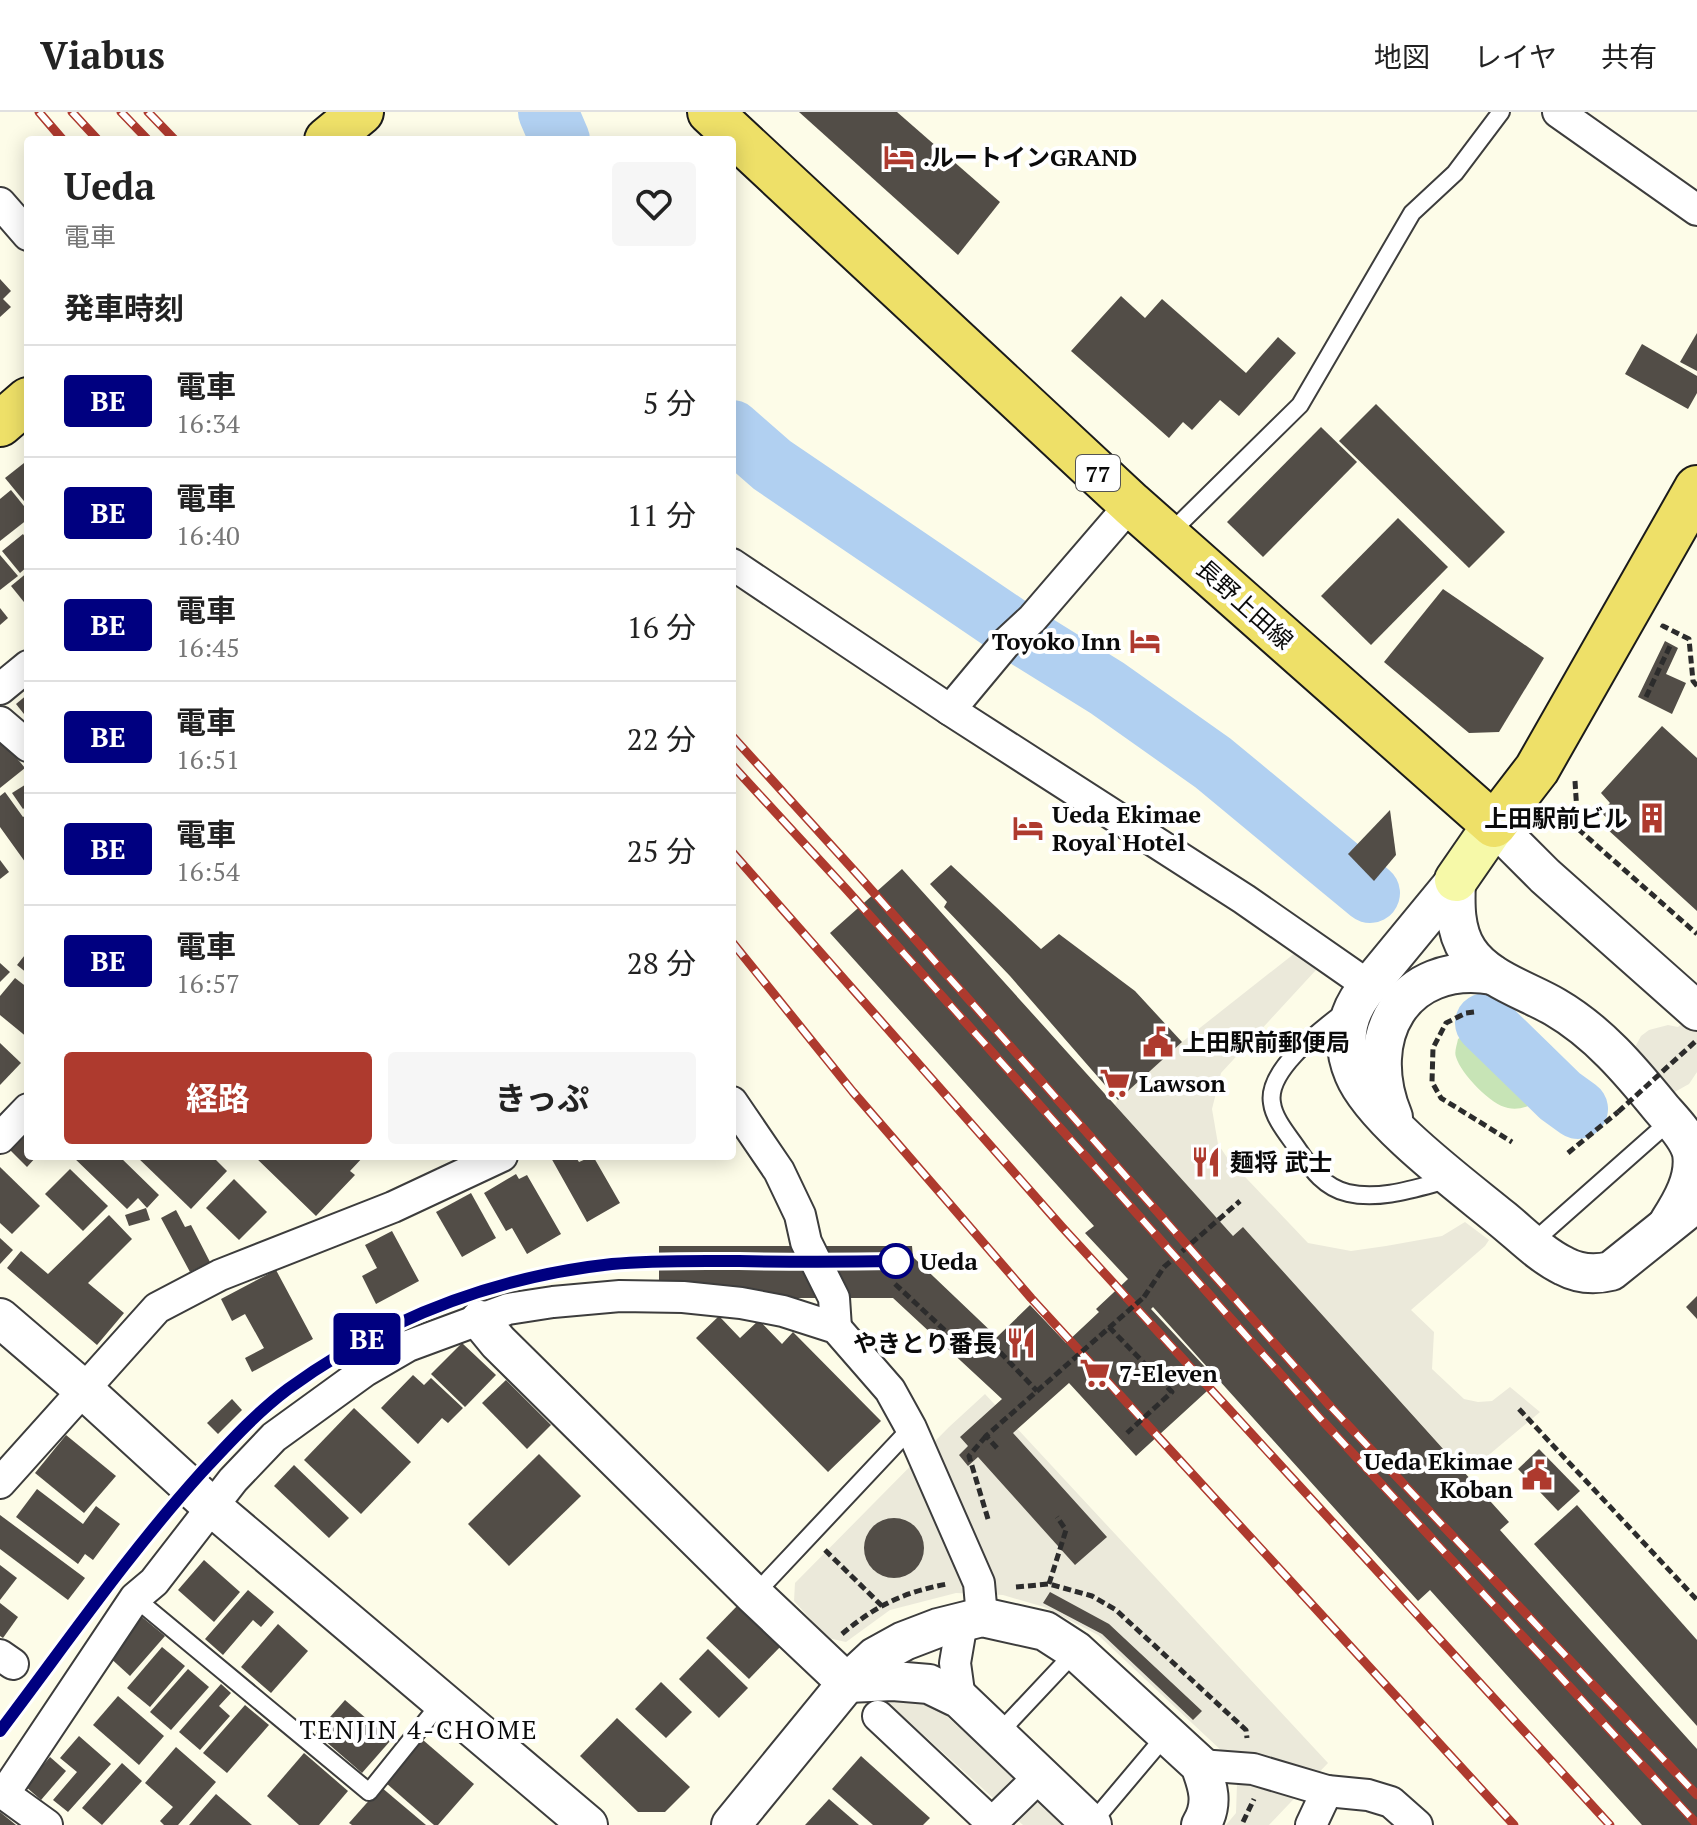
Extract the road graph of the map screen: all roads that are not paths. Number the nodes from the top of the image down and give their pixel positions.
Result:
1 (361, 112) edge
2 (710, 112) edge
3 (1501, 112) edge
4 (1558, 112) edge
5 (332, 136) edge
6 (736, 136) edge
7 (736, 136) edge
8 (0, 203) edge
9 (1697, 210) edge
10 (24, 230) edge
11 (24, 403) edge
12 (0, 424) edge
13 (1697, 488) edge
14 (1131, 504) junction
15 (1168, 535) junction
16 (736, 567) edge
17 (24, 669) edge
18 (0, 689) edge
19 (950, 710) junction
20 (0, 722) edge
21 (24, 743) edge
22 (1494, 825) junction
23 (1456, 880) junction
24 (1410, 935) junction
25 (1462, 940) junction
26 (1493, 975) junction
27 (1362, 994) junction
28 (1697, 1011) edge
29 (736, 1108) edge
30 (24, 1113) edge
31 (1399, 1130) junction
32 (1684, 1133) edge
33 (0, 1138) edge
34 (493, 1160) edge
35 (1452, 1179) junction
36 (1682, 1213) edge
37 (1532, 1243) junction
38 (0, 1318) edge
39 (480, 1320) junction
40 (836, 1328) junction
41 (84, 1390) junction
42 (911, 1428) junction
43 (0, 1483) edge
44 (211, 1506) junction
45 (754, 1595) junction
46 (135, 1598) junction
47 (972, 1619) junction
48 (1076, 1651) junction
49 (847, 1683) junction
50 (960, 1699) junction
51 (443, 1700) junction
52 (878, 1716) dead end
53 (998, 1734) junction
54 (1166, 1735) junction
55 (1200, 1765) junction
56 (1040, 1776) junction
57 (1327, 1791) junction
58 (2, 1792) edge
59 (993, 1824) edge
60 (47, 1825) edge
61 (588, 1825) edge
62 (731, 1825) edge
63 (1091, 1825) edge
64 (1201, 1825) edge
65 (1311, 1825) edge
66 (1417, 1825) edge

1 - 5 main road
2 - 6 main road, 長野上田線 / 77
3 - 15 lane
4 - 9 street
7 - 14 main road, 長野上田線 / 77
8 - 10 street
11 - 12 main road
13 - 22 main road
14 - 15 main road, 長野上田線 / 77
14 - 19 street
15 - 22 main road, 長野上田線 / 77
16 - 19 street
17 - 18 street
19 - 27 street
20 - 21 street
22 - 23 main road
22 - 28 street
23 - 24 street
23 - 25 street
24 - 25 street
24 - 27 street
25 - 26 street
26 - 31 street
26 - 32 street
27 - 31 street
27 - 35 lane
29 - 40 street
30 - 33 street
31 - 35 street
32 - 36 street
32 - 37 lane
34 - 41 street
35 - 37 street
36 - 37 street
38 - 41 street
39 - 40 street
39 - 44 street
39 - 45 street
40 - 42 street
41 - 43 street
41 - 44 street
42 - 45 lane
42 - 47 street
44 - 46 street
44 - 51 street
45 - 49 street
46 - 51 lane
46 - 58 street
47 - 48 street
47 - 49 street
47 - 50 street
48 - 53 lane
48 - 54 street
49 - 50 street
49 - 62 street
50 - 53 street
51 - 61 street
52 - 59 street
53 - 56 street
54 - 55 street
54 - 63 lane
55 - 57 street
55 - 64 street
56 - 59 street
56 - 63 street
57 - 65 street
57 - 66 street
58 - 60 street

